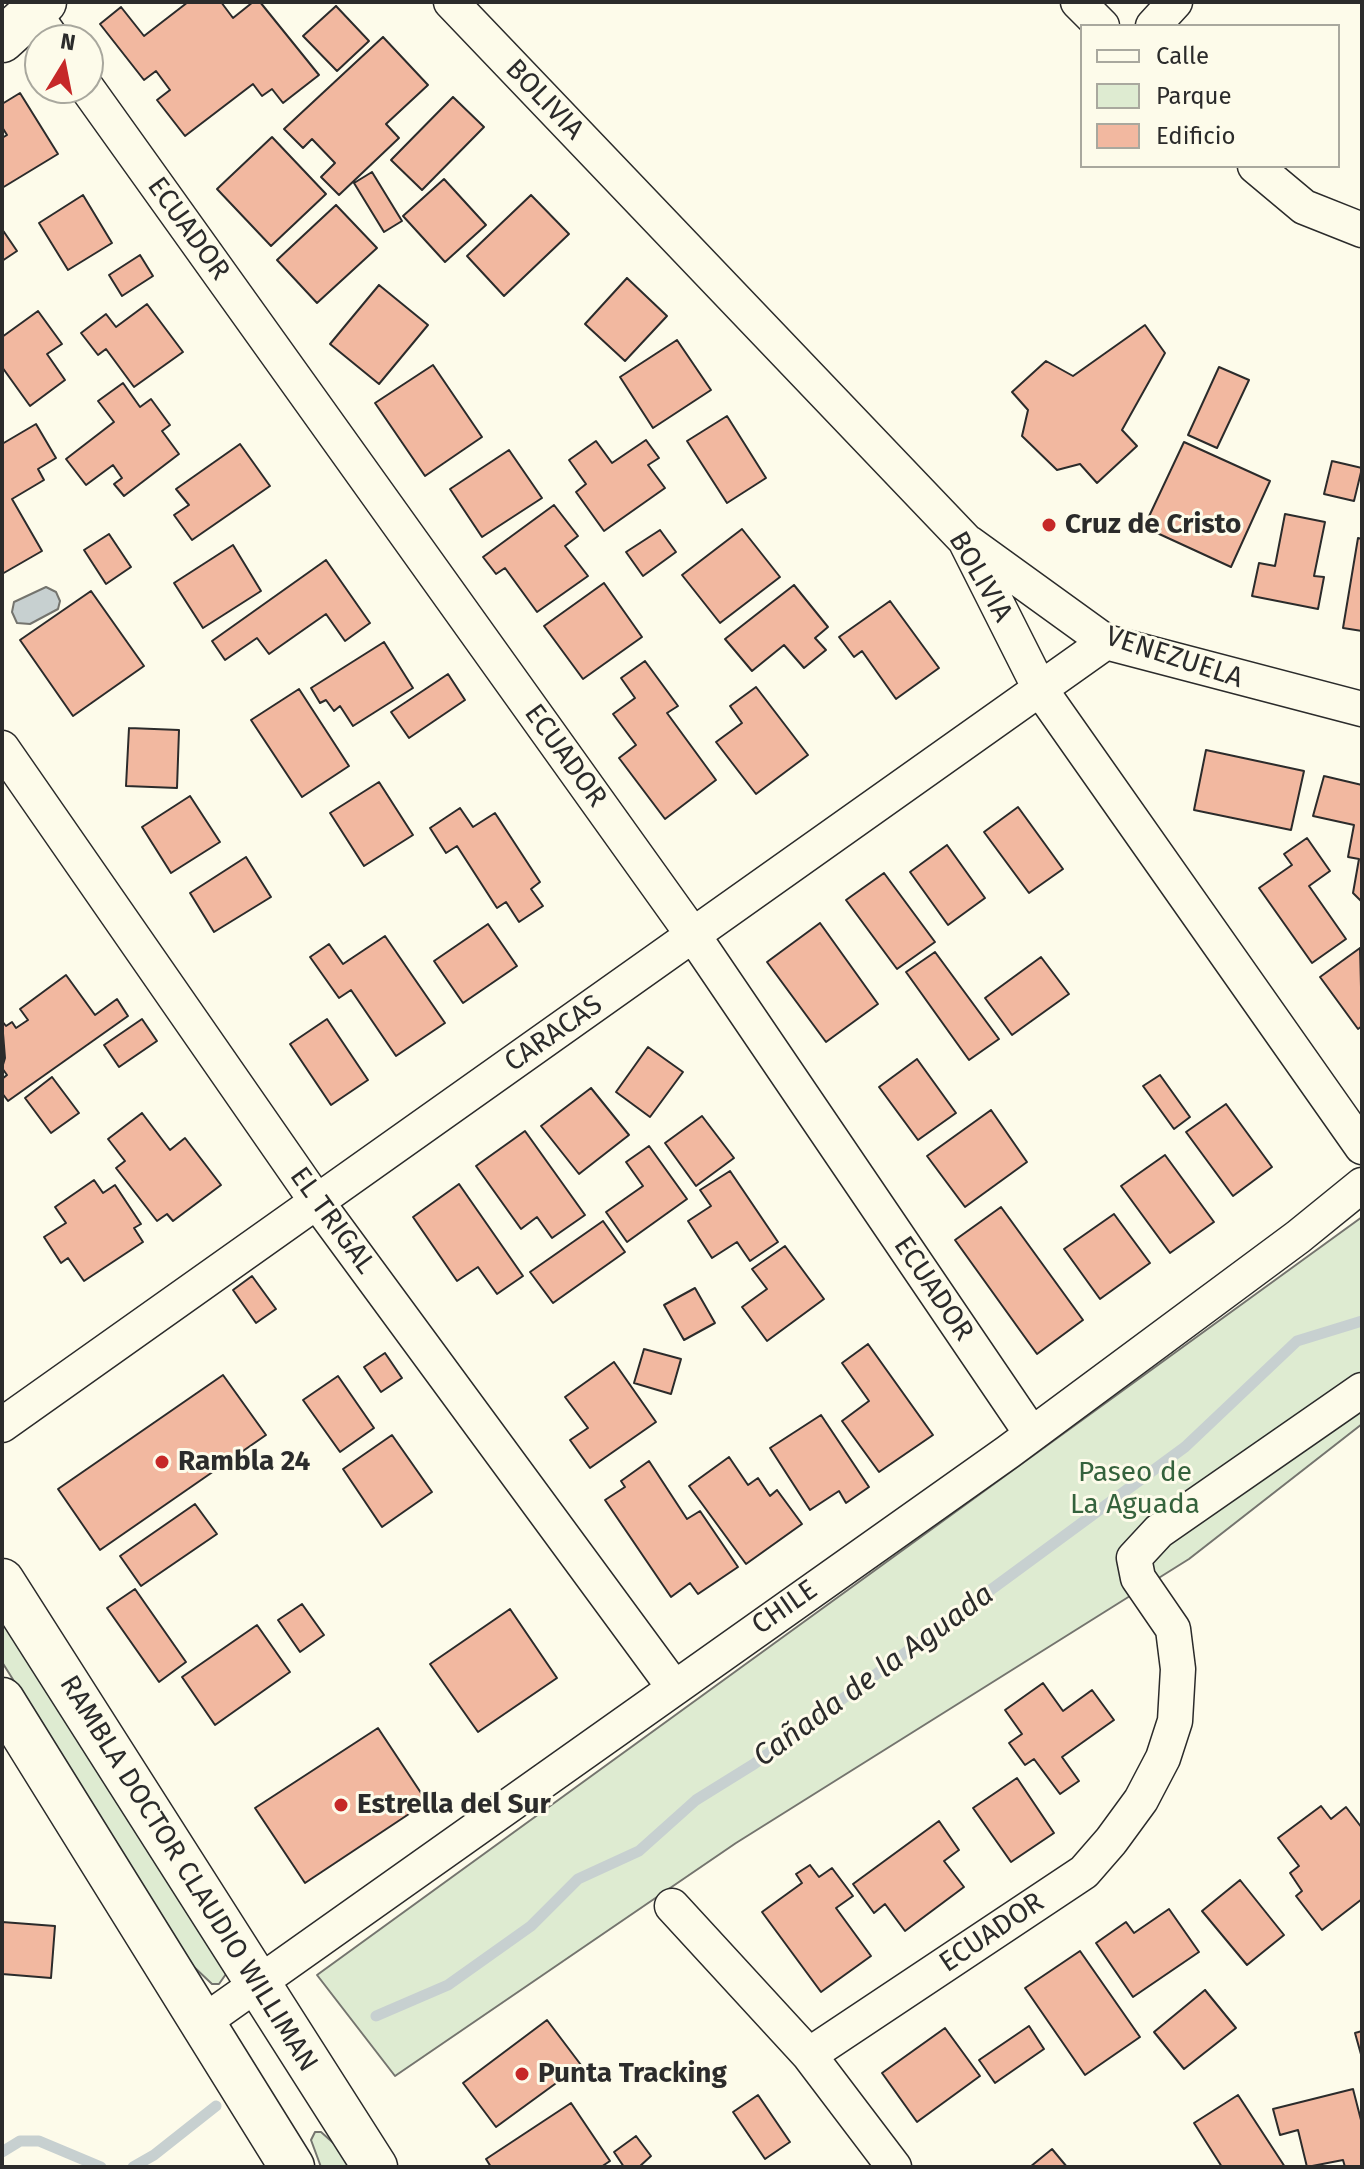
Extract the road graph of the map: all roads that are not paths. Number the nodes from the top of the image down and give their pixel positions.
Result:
1 (451, 2) edge
2 (1078, 2) edge
3 (1175, 2) edge
4 (1100, 24) edge
5 (1155, 24) edge
6 (98, 104) edge
7 (1257, 168) edge
8 (1362, 230) edge
9 (965, 540) junction
10 (1106, 642) junction
11 (1040, 689) junction
12 (1362, 709) edge
13 (2, 748) edge
14 (693, 935) junction
15 (1362, 1147) edge
16 (1362, 1185) edge
17 (317, 1202) junction
18 (1362, 1390) edge
19 (2, 1425) edge
20 (1031, 1433) junction
21 (2, 1581) edge
22 (673, 1686) junction
23 (2, 1700) edge
24 (672, 1906) dead end
25 (258, 1983) junction
26 (202, 2023) junction
27 (809, 2055) junction
28 (292, 2167) edge
29 (375, 2167) edge
30 (894, 2167) edge

1 - 9 street, BOLIVIA
2 - 4 street
3 - 5 street
6 - 14 street, ECUADOR
7 - 8 street
9 - 10 street, VENEZUELA
9 - 11 street, BOLIVIA
10 - 11 street, CARACAS
10 - 12 street, VENEZUELA
11 - 14 street, CARACAS
11 - 15 street, BOLIVIA
13 - 17 street, EL TRIGAL
14 - 17 street, CARACAS
14 - 20 street, ECUADOR
16 - 20 street, CHILE
17 - 19 street, CARACAS
17 - 22 street, EL TRIGAL
18 - 27 street, ECUADOR
20 - 22 street, CHILE
21 - 25 main road, RAMBLA DOCTOR CLAUDIO WILLIMAN
22 - 25 street, CHILE
23 - 26 main road
24 - 27 street
25 - 26 street, CHILE
25 - 29 main road, RAMBLA DOCTOR CLAUDIO WILLIMAN
26 - 28 main road
27 - 30 street

